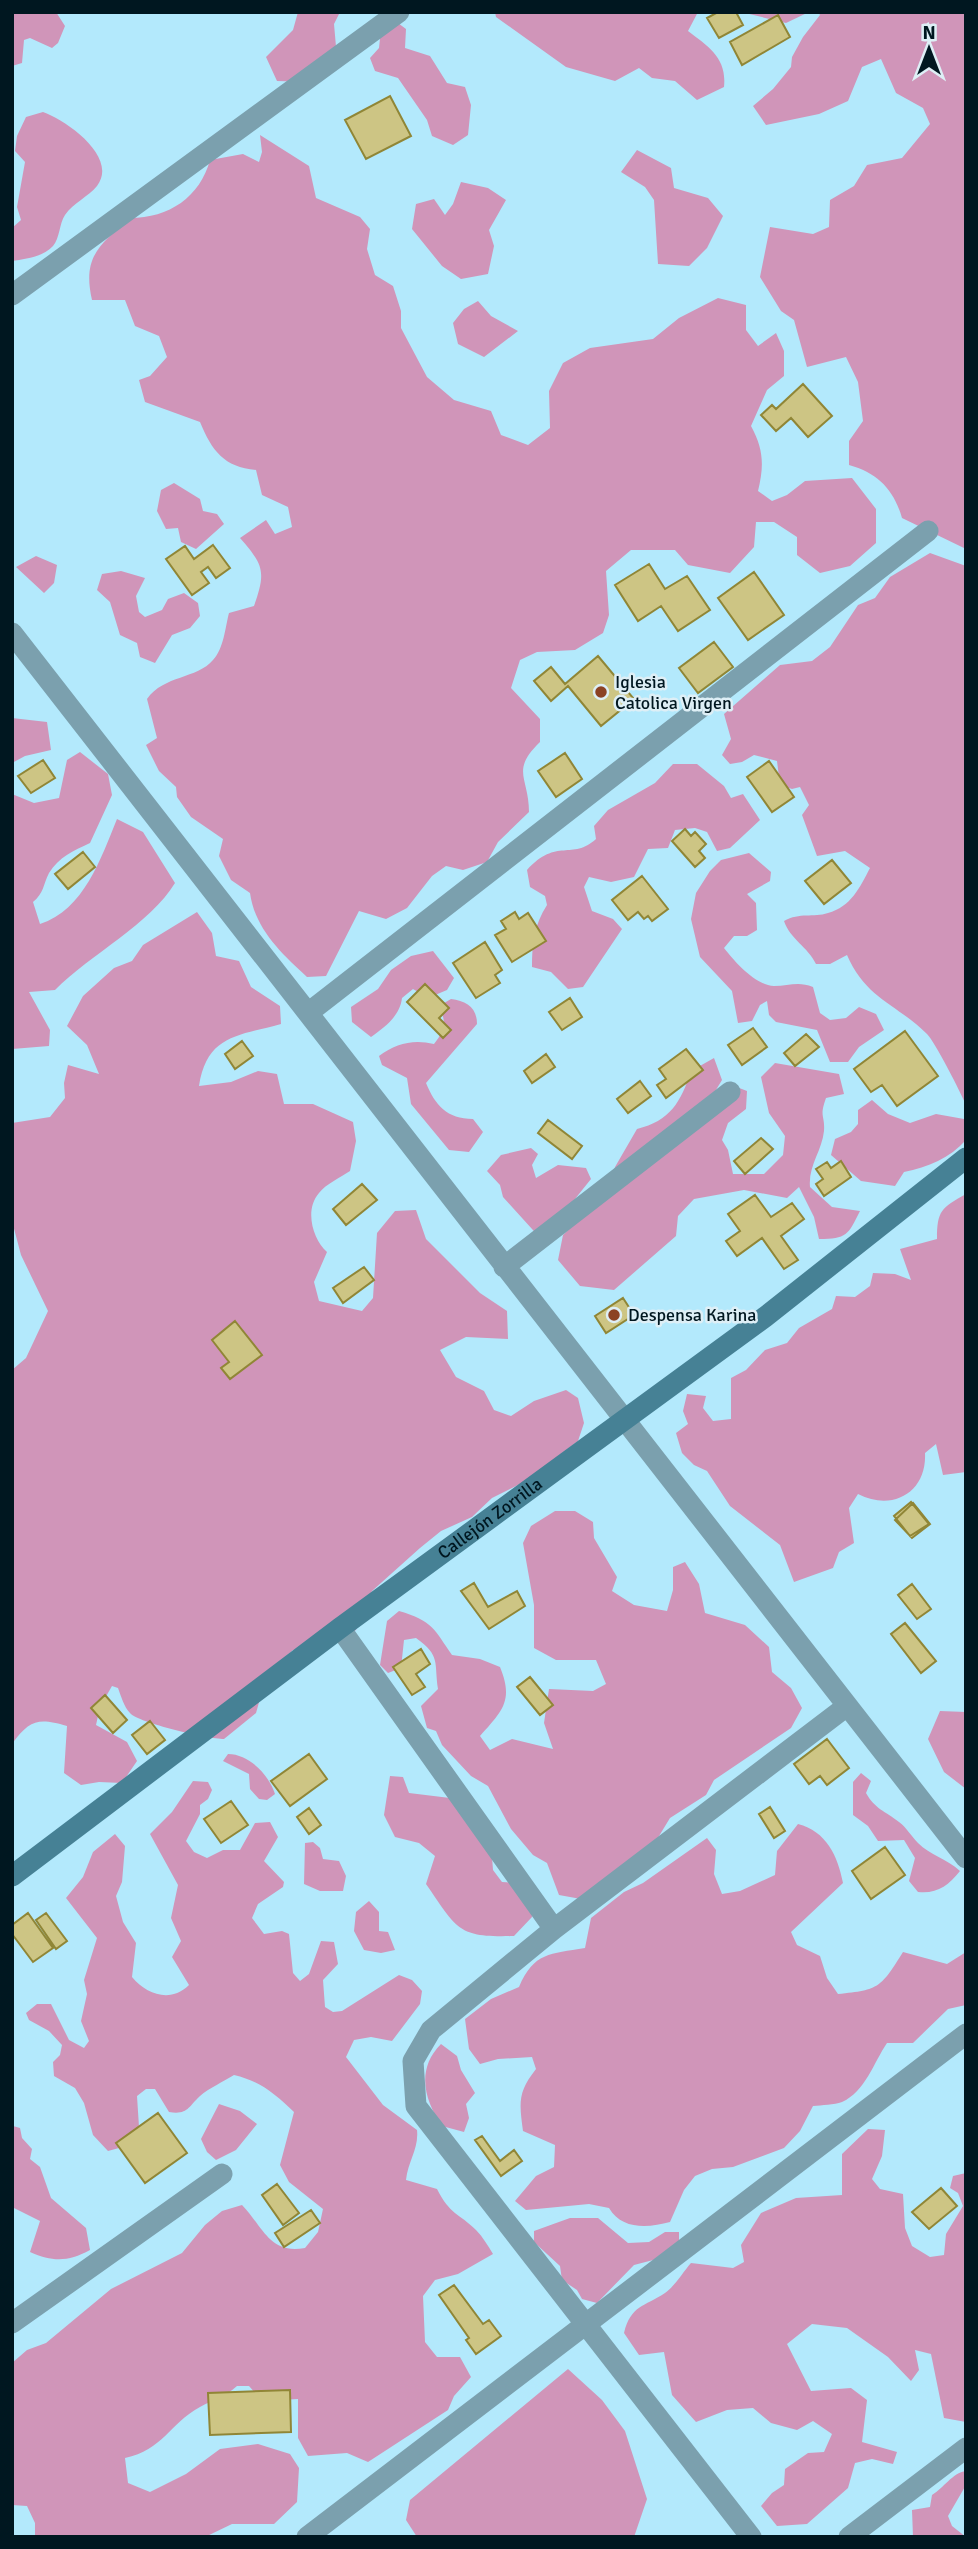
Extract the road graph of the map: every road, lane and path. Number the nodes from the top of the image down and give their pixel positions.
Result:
1 (399, 12) edge
2 (12, 295) edge
3 (928, 531) dead end
4 (12, 633) edge
5 (308, 1013) junction
6 (730, 1093) dead end
7 (966, 1158) edge
8 (504, 1267) junction
9 (622, 1419) junction
10 (340, 1628) junction
11 (848, 1706) junction
12 (966, 1857) edge
13 (12, 1876) edge
14 (554, 1929) junction
15 (966, 2034) edge
16 (222, 2174) dead end
17 (12, 2323) edge
18 (585, 2327) junction
19 (966, 2448) edge
20 (307, 2537) edge
21 (751, 2537) edge
22 (849, 2537) edge

1 - 2 street
3 - 5 street
4 - 5 street
5 - 8 street
6 - 8 street
7 - 9 street, Callejón Zorrilla
8 - 9 street
9 - 10 street, Callejón Zorrilla
9 - 11 street
10 - 13 street, Callejón Zorrilla
10 - 14 street
11 - 12 street
11 - 14 street
14 - 18 street
15 - 18 street
16 - 17 street
18 - 20 street
18 - 21 street
19 - 22 street

